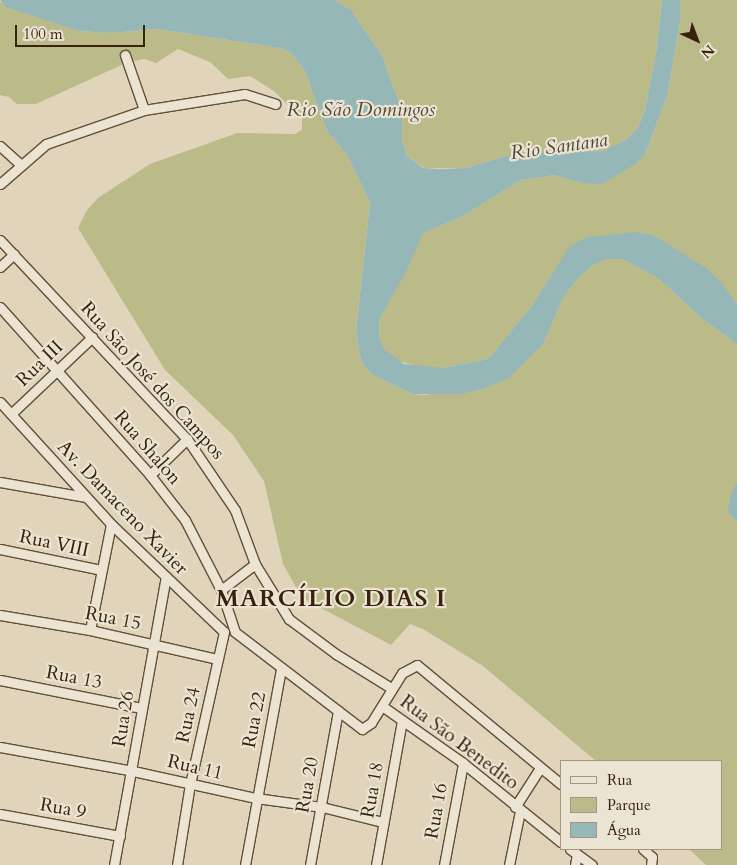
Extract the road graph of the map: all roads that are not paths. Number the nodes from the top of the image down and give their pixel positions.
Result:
1 (125, 54) dead end
2 (275, 104) dead end
3 (144, 110) junction
4 (0, 146) edge
5 (20, 164) junction
6 (0, 184) edge
7 (0, 240) edge
8 (14, 254) junction
9 (0, 267) edge
10 (0, 307) edge
11 (92, 337) junction
12 (57, 369) junction
13 (0, 402) edge
14 (11, 414) junction
15 (187, 439) junction
16 (150, 475) junction
17 (0, 482) edge
18 (86, 497) junction
19 (111, 524) junction
20 (0, 549) edge
21 (255, 564) junction
22 (101, 570) junction
23 (166, 577) junction
24 (221, 590) junction
25 (0, 615) edge
26 (90, 630) junction
27 (224, 632) junction
28 (235, 632) junction
29 (154, 643) junction
30 (218, 659) junction
31 (281, 669) junction
32 (0, 680) edge
33 (391, 688) junction
34 (382, 706) junction
35 (141, 708) junction
36 (338, 711) junction
37 (402, 720) junction
38 (0, 747) edge
39 (463, 763) junction
40 (540, 768) junction
41 (133, 770) junction
42 (560, 783) edge
43 (190, 784) junction
44 (256, 798) junction
45 (322, 807) junction
46 (517, 809) junction
47 (0, 814) edge
48 (383, 822) junction
49 (120, 836) junction
50 (560, 841) edge
51 (644, 850) edge
52 (573, 851) edge
53 (652, 862) edge
54 (114, 865) edge
55 (177, 865) edge
56 (244, 865) edge
57 (310, 865) edge
58 (376, 865) edge
59 (444, 865) edge
60 (509, 865) edge
61 (574, 865) edge
62 (592, 865) edge

1 - 3 street
2 - 3 street
3 - 5 street
4 - 5 street
5 - 6 street
7 - 8 street, Rua São José dos Campos
8 - 9 street
8 - 11 street, Rua São José dos Campos
10 - 12 street, Rua Shalon
11 - 12 street, Rua III
11 - 15 street, Rua São José dos Campos
12 - 14 street, Rua III
12 - 16 street, Rua Shalon
13 - 14 street, Av. Damaceno Xavier
14 - 18 street, Av. Damaceno Xavier
15 - 16 street
15 - 21 street, Rua São José dos Campos
16 - 24 street, Rua Shalon
17 - 18 street
18 - 19 street, Av. Damaceno Xavier
19 - 22 street
19 - 23 street, Av. Damaceno Xavier
20 - 22 street, Rua VIII
21 - 24 street
21 - 33 street, Rua São José dos Campos
22 - 26 street
23 - 27 street, Av. Damaceno Xavier
23 - 29 street, Rua 26
24 - 28 street, Rua Shalon
25 - 26 street, Rua 15
26 - 29 street, Rua 15
27 - 28 street
27 - 30 street, Rua 24
28 - 31 street
29 - 30 street, Rua 15
29 - 35 street, Rua 26
30 - 43 street, Rua 24
31 - 36 street
31 - 44 street, Rua 22
32 - 35 street, Rua 13
33 - 34 street
33 - 40 street
34 - 36 street
34 - 37 street, Rua São Benedito
35 - 41 street, Rua 26
36 - 45 street, Rua 20
37 - 39 street, Rua São Benedito
37 - 48 street, Rua 18
38 - 41 street, Rua 11
39 - 46 street, Rua São Benedito
39 - 59 street, Rua 16
40 - 42 street
40 - 46 street, Rua São Benedito
41 - 43 street, Rua 11
41 - 49 street, Rua 26
43 - 44 street, Rua 11
43 - 55 street, Rua 24
44 - 45 street, Rua 11
44 - 56 street, Rua 22
45 - 48 street, Rua 11
45 - 57 street, Rua 20
46 - 50 street, Rua São Benedito
46 - 60 street
47 - 49 street, Rua 9
48 - 58 street, Rua 18
49 - 54 street, Rua 26
51 - 53 street
52 - 61 street
52 - 62 street

